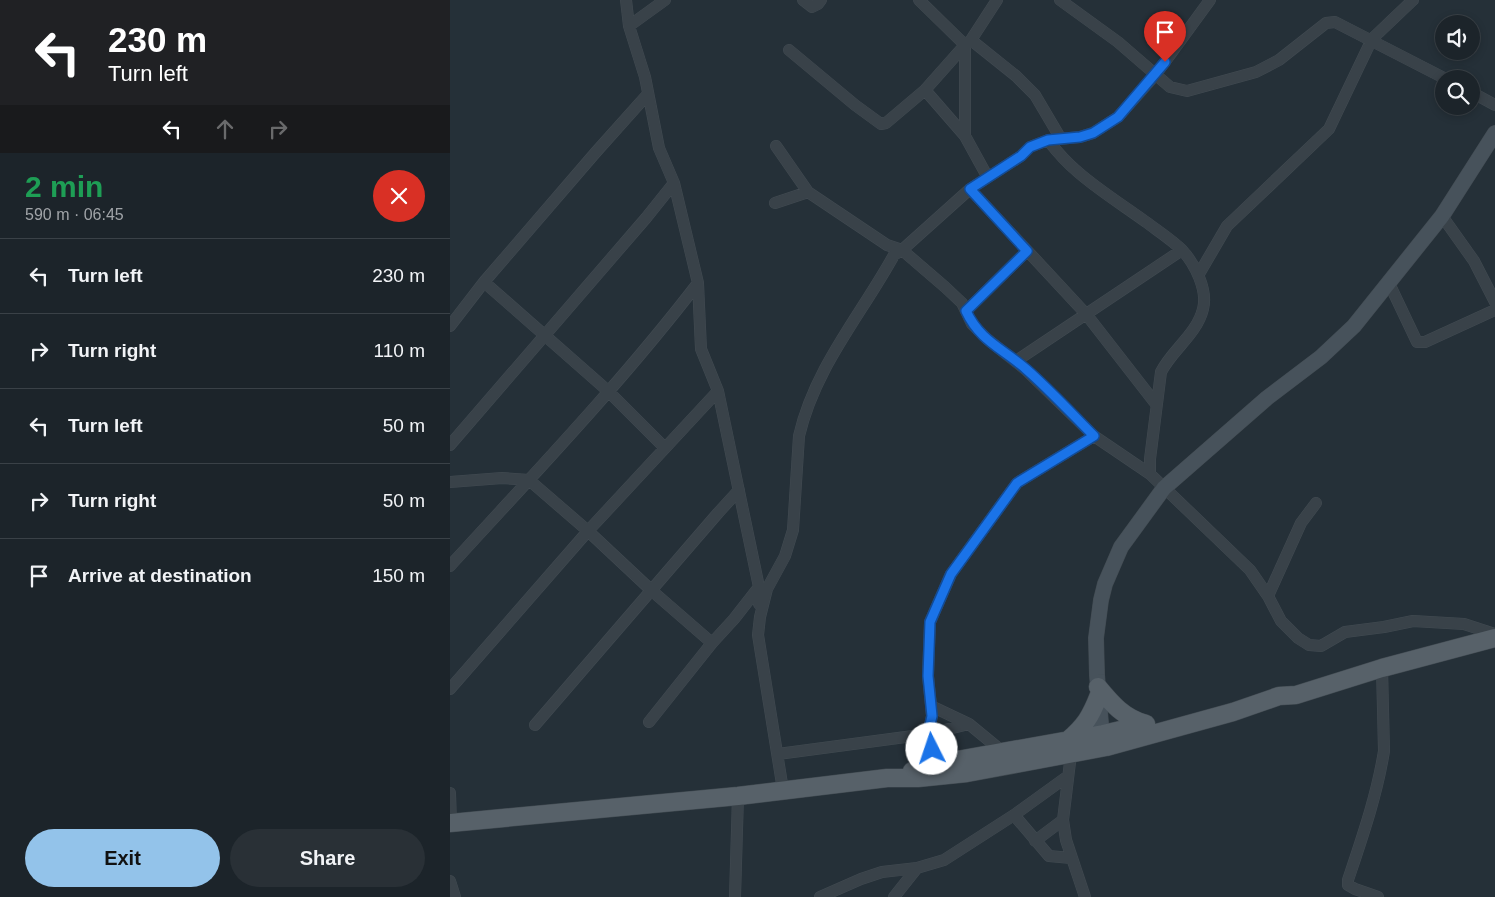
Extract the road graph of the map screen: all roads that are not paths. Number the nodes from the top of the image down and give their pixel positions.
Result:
1 (626, 0) edge
2 (666, 0) edge
3 (803, 0) edge
4 (821, 0) edge
5 (919, 0) edge
6 (997, 0) edge
7 (1060, 0) edge
8 (1210, 0) edge
9 (1413, 0) edge
10 (629, 26) junction
11 (1372, 39) junction
12 (968, 43) junction
13 (789, 50) dead end
14 (1435, 73) edge
15 (1156, 74) junction
16 (925, 90) junction
17 (647, 95) junction
18 (1480, 97) edge
19 (1495, 105) edge
20 (1495, 133) edge
21 (965, 136) junction
22 (1061, 139) junction
23 (1048, 140) junction
24 (776, 146) dead end
25 (987, 176) junction
26 (674, 183) junction
27 (970, 189) junction
28 (808, 192) junction
29 (775, 203) dead end
30 (1442, 216) junction
31 (902, 250) junction
32 (1182, 250) junction
33 (1027, 251) junction
34 (1199, 274) junction
35 (1388, 281) junction
36 (484, 282) junction
37 (698, 283) junction
38 (1495, 302) edge
39 (1495, 310) edge
40 (966, 311) junction
41 (1086, 314) junction
42 (450, 326) edge
43 (543, 336) junction
44 (1016, 361) junction
45 (718, 390) junction
46 (608, 392) junction
47 (1156, 404) junction
48 (1094, 436) junction
49 (450, 445) edge
50 (664, 447) junction
51 (1150, 474) junction
52 (529, 480) junction
53 (450, 482) edge
54 (1164, 488) junction
55 (739, 490) junction
56 (1316, 503) dead end
57 (588, 531) junction
58 (450, 566) edge
59 (759, 587) junction
60 (650, 590) junction
61 (1268, 596) junction
62 (758, 635) junction
63 (1495, 636) edge
64 (712, 643) junction
65 (1382, 668) junction
66 (450, 689) edge
67 (1099, 691) junction
68 (1296, 695) junction
69 (931, 706) junction
70 (649, 722) dead end
71 (969, 724) junction
72 (1146, 724) junction
73 (535, 725) dead end
74 (928, 734) junction
75 (1105, 741) junction
76 (1069, 747) junction
77 (1003, 752) junction
78 (778, 754) junction
79 (936, 764) junction
80 (1068, 776) junction
81 (887, 778) junction
82 (783, 790) junction
83 (450, 793) edge
84 (738, 796) junction
85 (1014, 815) junction
86 (1063, 820) junction
87 (450, 823) edge
88 (1035, 841) junction
89 (1071, 858) junction
90 (917, 868) junction
91 (450, 880) edge
92 (455, 897) edge
93 (735, 897) edge
94 (820, 897) edge
95 (894, 897) edge
96 (1085, 897) edge
97 (1378, 897) edge

1 - 10 street
2 - 10 street
3 - 4 street
5 - 12 street
6 - 12 street
7 - 15 street
8 - 15 street
9 - 11 street
10 - 17 street
11 - 14 street
11 - 15 street
11 - 34 street
12 - 16 street
12 - 21 street
12 - 22 street
13 - 16 street
15 - 22 street
16 - 21 street
17 - 26 street
17 - 36 street
18 - 19 street
20 - 30 street
21 - 25 street
22 - 23 street
23 - 25 street
23 - 32 street
24 - 28 street
25 - 27 street
26 - 37 street
26 - 43 street
27 - 31 street
27 - 33 street
28 - 29 street
28 - 31 street
30 - 35 street
30 - 38 street
31 - 40 street
31 - 62 street
32 - 34 street
32 - 41 street
33 - 40 street
33 - 41 street
34 - 47 street
35 - 39 street
35 - 54 street
36 - 42 street
36 - 43 street
37 - 45 street
37 - 46 street
40 - 44 street
41 - 44 street
41 - 47 street
43 - 46 street
43 - 49 street
44 - 48 street
45 - 50 street
45 - 55 street
46 - 50 street
46 - 52 street
47 - 51 street
48 - 51 street
48 - 69 street
50 - 57 street
51 - 54 street
52 - 53 street
52 - 57 street
52 - 58 street
54 - 61 street
54 - 67 street
55 - 59 street
55 - 60 street
56 - 61 street
57 - 60 street
57 - 66 street
59 - 62 street
59 - 64 street
60 - 64 street
60 - 73 street
61 - 63 street
62 - 78 street
63 - 65 main road
64 - 70 street
65 - 68 main road
65 - 97 street
67 - 72 main road
67 - 75 street
67 - 76 main road
68 - 72 main road
68 - 75 main road
69 - 71 street
69 - 74 street
71 - 74 street
71 - 77 street
72 - 75 main road
74 - 78 street
74 - 79 street
75 - 76 main road
76 - 77 main road
76 - 80 street
76 - 81 main road
77 - 79 main road
78 - 82 street
79 - 81 main road
80 - 85 street
80 - 86 street
81 - 82 main road
82 - 84 main road
83 - 87 street
84 - 87 main road
84 - 93 street
85 - 88 street
85 - 90 street
86 - 88 street
86 - 89 street
88 - 89 street
89 - 96 street
90 - 94 street
90 - 95 street
91 - 92 street

